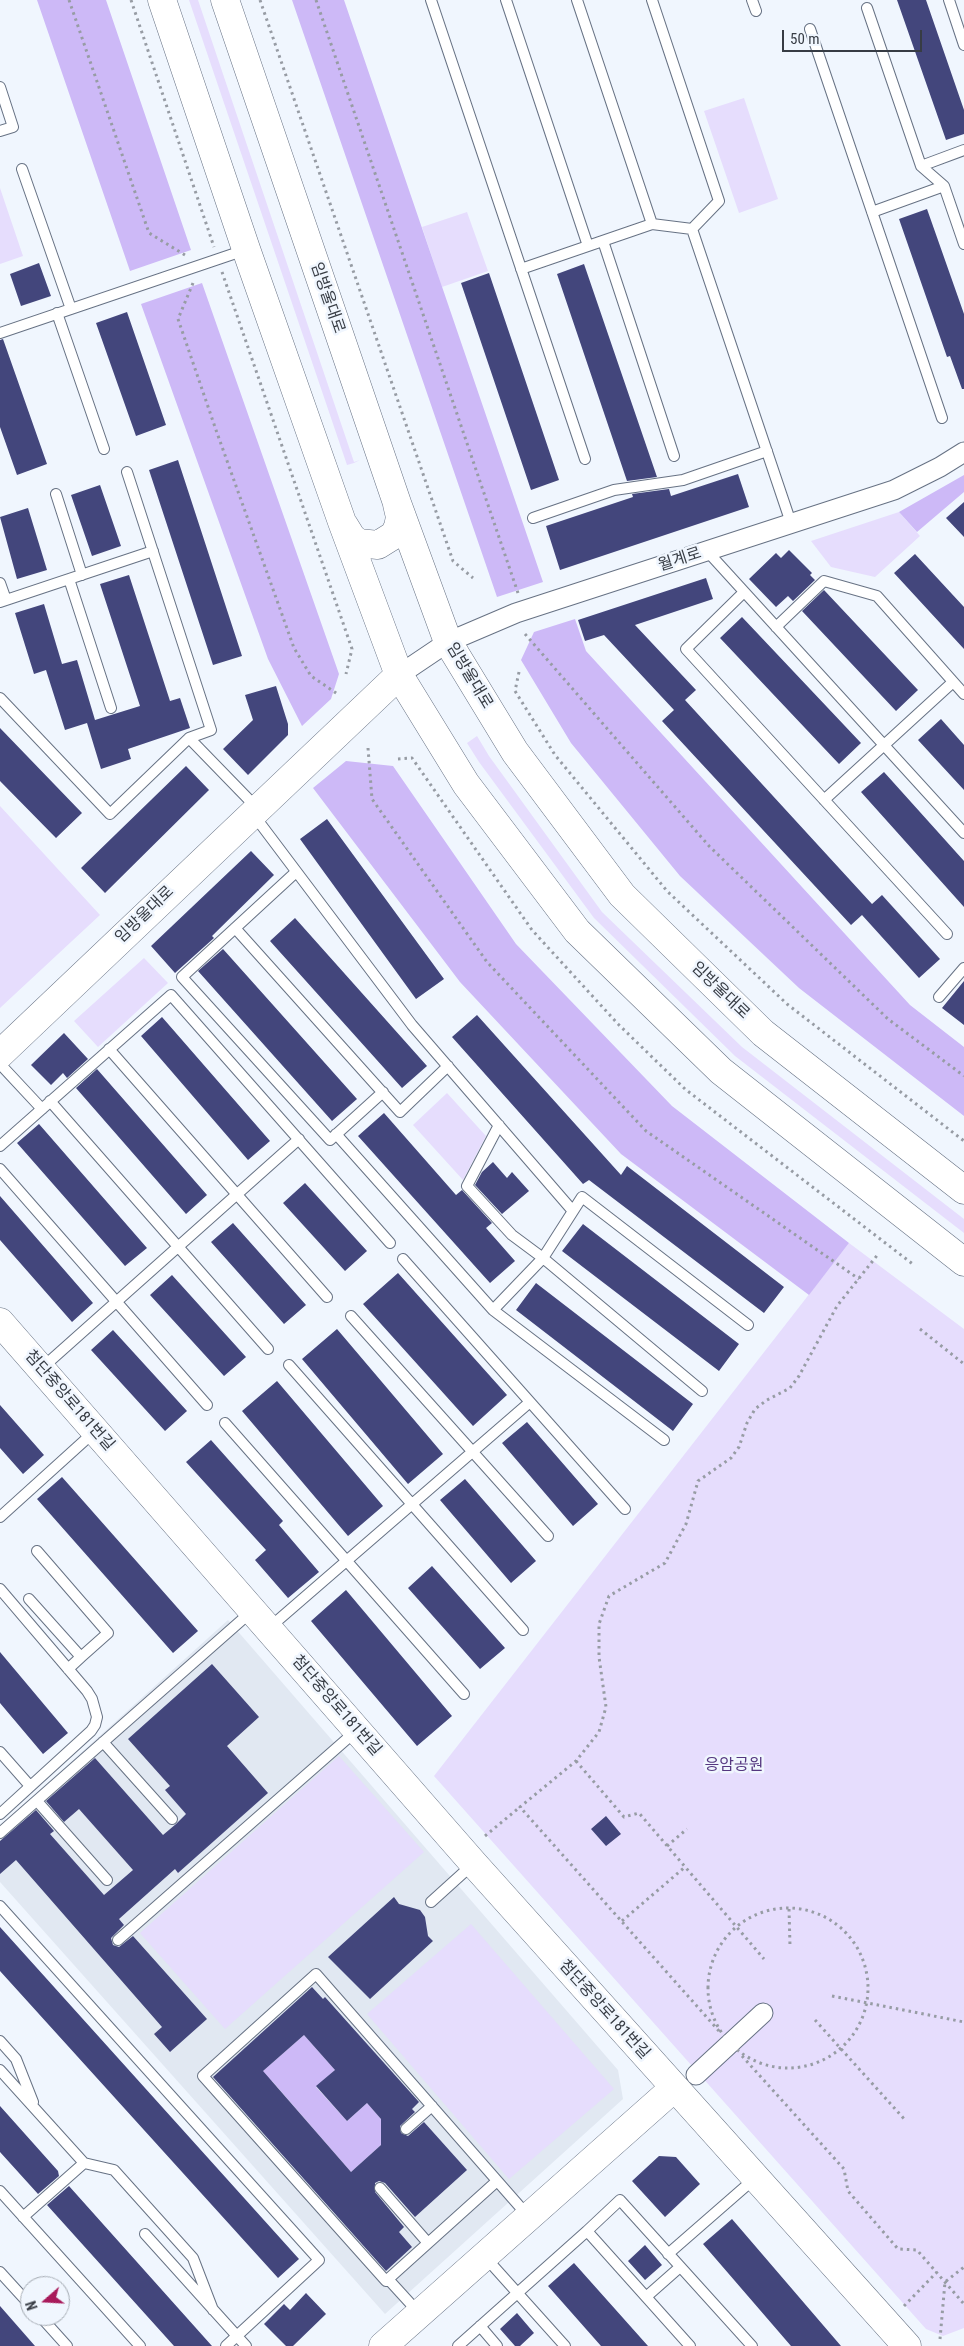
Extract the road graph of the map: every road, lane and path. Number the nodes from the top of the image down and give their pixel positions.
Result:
1 (69, 0) edge
2 (131, 0) edge
3 (162, 0) edge
4 (225, 0) edge
5 (260, 0) edge
6 (316, 0) edge
7 (431, 0) edge
8 (506, 0) edge
9 (577, 0) edge
10 (652, 0) edge
11 (752, 0) edge
12 (949, 0) edge
13 (867, 8) dead end
14 (756, 10) dead end
15 (810, 30) dead end
16 (964, 45) edge
17 (0, 87) edge
18 (0, 131) edge
19 (964, 150) edge
20 (921, 166) junction
21 (22, 169) dead end
22 (944, 186) junction
23 (872, 212) junction
24 (652, 224) junction
25 (692, 229) junction
26 (603, 241) junction
27 (964, 244) edge
28 (588, 246) junction
29 (246, 249) junction
30 (215, 250) dead end
31 (186, 255) dead end
32 (220, 266) dead end
33 (521, 269) junction
34 (194, 281) dead end
35 (71, 309) junction
36 (57, 313) junction
37 (0, 333) edge
38 (942, 418) dead end
39 (104, 449) dead end
40 (767, 451) junction
41 (964, 452) edge
42 (674, 456) dead end
43 (585, 459) dead end
44 (128, 472) dead end
45 (56, 494) dead end
46 (397, 503) junction
47 (533, 518) dead end
48 (342, 522) junction
49 (791, 523) junction
50 (153, 551) junction
51 (707, 551) junction
52 (82, 574) junction
53 (473, 578) dead end
54 (69, 579) junction
55 (0, 583) edge
56 (744, 592) junction
57 (518, 594) dead end
58 (3, 601) edge
59 (776, 627) junction
60 (525, 634) dead end
61 (448, 642) junction
62 (519, 672) dead end
63 (346, 674) dead end
64 (400, 675) junction
65 (954, 682) junction
66 (964, 694) edge
67 (339, 695) dead end
68 (0, 698) edge
69 (110, 708) dead end
70 (189, 738) junction
71 (884, 745) junction
72 (368, 748) dead end
73 (824, 800) junction
74 (255, 810) junction
75 (964, 832) edge
76 (296, 872) junction
77 (235, 928) junction
78 (947, 934) dead end
79 (964, 968) edge
80 (939, 997) dead end
81 (109, 1049) junction
82 (0, 1054) edge
83 (0, 1064) edge
84 (448, 1066) junction
85 (964, 1076) edge
86 (383, 1092) junction
87 (50, 1101) junction
88 (42, 1109) junction
89 (499, 1125) junction
90 (336, 1134) junction
91 (299, 1139) junction
92 (964, 1141) edge
93 (0, 1146) edge
94 (0, 1169) edge
95 (964, 1190) edge
96 (237, 1194) junction
97 (572, 1210) junction
98 (390, 1243) dead end
99 (178, 1247) junction
100 (879, 1253) dead end
101 (543, 1258) junction
102 (403, 1259) dead end
103 (964, 1262) edge
104 (859, 1279) junction
105 (327, 1297) dead end
106 (117, 1302) junction
107 (493, 1310) junction
108 (351, 1316) dead end
109 (0, 1322) edge
110 (748, 1325) dead end
111 (920, 1329) dead end
112 (268, 1349) dead end
113 (964, 1364) edge
114 (289, 1365) dead end
115 (41, 1369) junction
116 (702, 1391) dead end
117 (530, 1402) junction
118 (207, 1405) dead end
119 (225, 1423) dead end
120 (95, 1430) junction
121 (664, 1440) dead end
122 (472, 1452) junction
123 (412, 1504) junction
124 (624, 1509) dead end
125 (0, 1517) edge
126 (548, 1536) dead end
127 (37, 1551) dead end
128 (347, 1561) junction
129 (0, 1590) edge
130 (30, 1599) dead end
131 (260, 1620) junction
132 (522, 1630) dead end
133 (81, 1658) junction
134 (68, 1669) junction
135 (464, 1694) dead end
136 (357, 1730) junction
137 (103, 1742) junction
138 (0, 1752) edge
139 (576, 1761) junction
140 (30, 1786) junction
141 (37, 1800) junction
142 (520, 1807) junction
143 (0, 1814) edge
144 (172, 1819) dead end
145 (686, 1829) dead end
146 (0, 1833) edge
147 (485, 1836) dead end
148 (667, 1846) junction
149 (474, 1864) junction
150 (685, 1867) junction
151 (107, 1880) dead end
152 (431, 1902) dead end
153 (0, 1906) edge
154 (789, 1909) junction
155 (622, 1922) junction
156 (736, 1927) junction
157 (118, 1940) dead end
158 (790, 1946) dead end
159 (764, 1959) dead end
160 (832, 1996) dead end
161 (867, 2002) junction
162 (763, 2013) dead end
163 (815, 2020) dead end
164 (964, 2022) edge
165 (0, 2041) edge
166 (730, 2044) junction
167 (840, 2049) junction
168 (0, 2070) edge
169 (685, 2082) junction
170 (432, 2106) junction
171 (36, 2110) junction
172 (906, 2121) dead end
173 (406, 2129) dead end
174 (84, 2163) junction
175 (756, 2177) junction
176 (497, 2181) junction
177 (380, 2188) dead end
178 (0, 2191) edge
179 (23, 2217) junction
180 (529, 2217) junction
181 (587, 2231) junction
182 (145, 2234) dead end
183 (428, 2243) junction
184 (668, 2254) junction
185 (484, 2256) junction
186 (680, 2267) junction
187 (964, 2267) edge
188 (0, 2272) edge
189 (937, 2272) junction
190 (388, 2279) junction
191 (664, 2282) junction
192 (945, 2282) junction
193 (671, 2290) dead end
194 (517, 2293) junction
195 (20, 2295) edge
196 (646, 2297) junction
197 (964, 2304) edge
198 (904, 2306) dead end
199 (213, 2310) junction
200 (419, 2314) junction
201 (49, 2326) edge
202 (480, 2326) junction
203 (237, 2336) junction
204 (940, 2338) dead end
205 (67, 2346) edge
206 (140, 2346) edge
207 (226, 2346) edge
208 (246, 2346) edge
209 (383, 2346) edge
210 (458, 2346) edge
211 (497, 2346) edge
212 (565, 2346) edge
213 (690, 2346) edge
214 (752, 2346) edge
215 (907, 2346) edge

1 - 31 path
2 - 30 path
3 - 29 main road
4 - 46 main road, 임방울대로
5 - 53 path
6 - 57 path
7 - 33 lane
8 - 28 lane
9 - 24 lane
10 - 25 lane
11 - 14 lane
12 - 16 lane
13 - 20 lane
15 - 23 lane
17 - 18 lane
19 - 20 lane
20 - 22 lane
21 - 35 lane
22 - 23 lane
22 - 27 lane
23 - 38 lane
24 - 25 lane
24 - 26 lane
25 - 40 lane
26 - 28 lane
26 - 42 lane
28 - 33 lane
29 - 35 lane
29 - 48 main road
32 - 63 path
33 - 43 lane
34 - 67 path
35 - 36 lane
36 - 37 lane
36 - 39 lane
40 - 47 lane
40 - 49 lane
41 - 49 street, 월계로
44 - 50 lane
45 - 52 lane
46 - 48 main road
46 - 61 main road, 임방울대로
48 - 64 main road
49 - 51 street, 월계로
50 - 52 lane
50 - 70 lane
51 - 56 lane
51 - 61 street, 월계로
52 - 54 lane
54 - 58 lane
54 - 69 lane
55 - 58 lane
56 - 59 lane
56 - 73 lane
59 - 65 lane
59 - 71 lane
60 - 85 path
61 - 64 street, 월계로
61 - 95 main road, 임방울대로
62 - 92 path
64 - 74 main road, 임방울대로
64 - 103 main road
65 - 66 lane
65 - 71 lane
68 - 70 lane
70 - 74 lane
71 - 73 lane
71 - 75 lane
72 - 104 path
73 - 78 lane
74 - 76 lane
74 - 82 main road, 임방울대로
76 - 77 lane
76 - 84 lane
77 - 86 lane
77 - 90 lane
79 - 80 lane
81 - 87 lane
81 - 91 lane
81 - 96 lane
83 - 88 lane
84 - 86 lane
84 - 89 lane
86 - 90 lane
87 - 88 lane
87 - 99 lane
88 - 93 lane
89 - 97 lane
89 - 101 lane
90 - 107 lane
91 - 96 lane
91 - 98 lane
94 - 106 lane
96 - 99 lane
96 - 105 lane
97 - 101 lane
97 - 110 lane
99 - 106 lane
99 - 112 lane
100 - 104 path
101 - 107 lane
101 - 116 lane
102 - 117 lane
104 - 139 path
106 - 115 lane
106 - 118 lane
107 - 121 lane
108 - 122 lane
109 - 115 main road, 첨단중앙로181번길
111 - 113 path
114 - 123 lane
115 - 120 main road, 첨단중앙로181번길
117 - 122 lane
117 - 124 lane
119 - 128 lane
120 - 125 lane
120 - 131 main road, 첨단중앙로181번길
122 - 123 lane
122 - 126 lane
123 - 128 lane
123 - 132 lane
127 - 133 lane
128 - 131 lane
128 - 135 lane
129 - 134 lane
130 - 133 lane
131 - 136 main road, 첨단중앙로181번길
131 - 137 lane
133 - 134 lane
134 - 140 lane
136 - 149 main road, 첨단중앙로181번길
136 - 157 lane
137 - 141 lane
137 - 144 lane
138 - 140 lane
139 - 142 path
139 - 148 path
140 - 143 lane
141 - 146 lane
141 - 151 lane
142 - 147 path
142 - 155 path
145 - 148 path
148 - 150 path
149 - 152 lane
149 - 169 main road, 첨단중앙로181번길
150 - 155 path
150 - 156 path
153 - 203 lane
154 - 156 path
154 - 158 path
154 - 161 path
155 - 166 path
156 - 159 path
156 - 166 path
160 - 161 path
161 - 164 path
161 - 167 path
162 - 166 street
163 - 167 path
165 - 171 lane
166 - 167 path
166 - 169 street
166 - 189 path
167 - 172 path
168 - 171 lane
169 - 175 main road, 첨단중앙로181번길
169 - 180 main road
170 - 173 lane
170 - 176 lane
170 - 190 lane
171 - 174 lane
174 - 179 lane
174 - 199 lane
175 - 184 lane
175 - 215 main road, 첨단중앙로181번길
176 - 180 lane
176 - 183 lane
177 - 183 lane
178 - 179 lane
179 - 206 lane
180 - 185 main road
181 - 184 lane
181 - 194 lane
181 - 196 lane
182 - 199 lane
183 - 190 lane
184 - 186 lane
185 - 194 lane
185 - 200 main road
186 - 191 lane
186 - 214 lane
187 - 192 path
188 - 195 lane
189 - 192 path
189 - 198 path
190 - 200 lane
191 - 193 lane
191 - 196 lane
192 - 197 path
192 - 204 path
194 - 202 lane
194 - 212 lane
196 - 213 lane
199 - 203 lane
200 - 209 main road
201 - 205 lane
202 - 210 lane
202 - 211 lane
203 - 207 lane
203 - 208 lane

